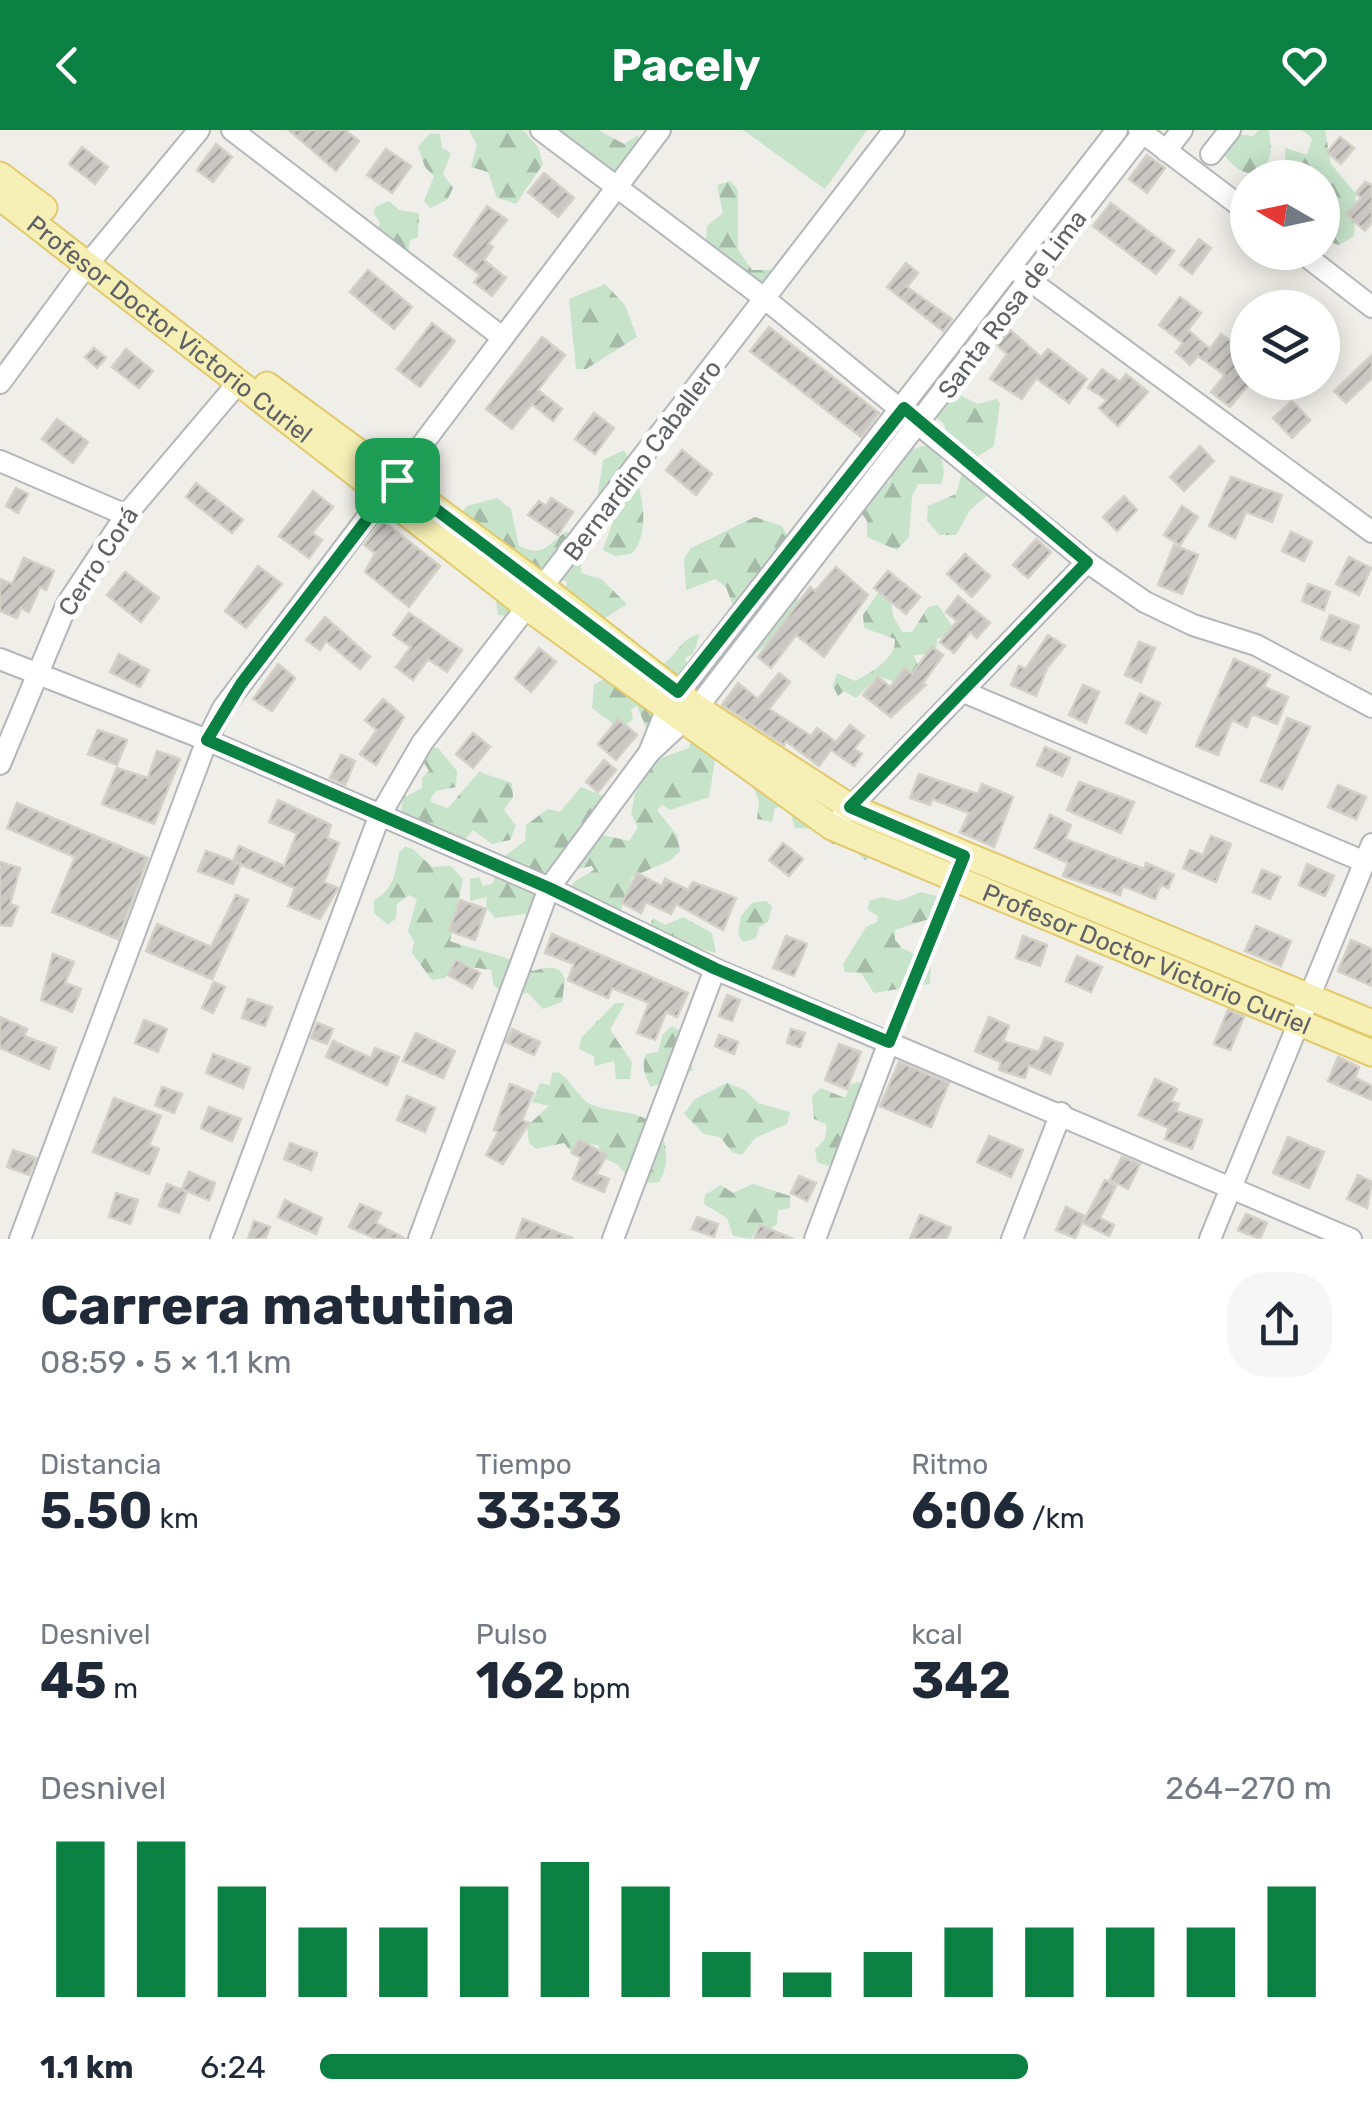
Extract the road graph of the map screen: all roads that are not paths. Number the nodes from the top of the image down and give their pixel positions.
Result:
1 (199, 130) edge
2 (232, 130) edge
3 (541, 130) edge
4 (660, 130) edge
5 (894, 130) edge
6 (1117, 130) edge
7 (1182, 130) edge
8 (1142, 131) edge
9 (1224, 132) edge
10 (1166, 150) junction
11 (1211, 154) dead end
12 (0, 174) edge
13 (616, 187) junction
14 (0, 197) edge
15 (1230, 198) edge
16 (94, 259) junction
17 (1011, 267) junction
18 (1324, 270) edge
19 (1030, 281) junction
20 (764, 298) junction
21 (1372, 307) edge
22 (502, 337) junction
23 (0, 383) edge
24 (238, 383) junction
25 (904, 408) junction
26 (920, 423) junction
27 (0, 461) edge
28 (391, 489) junction
29 (126, 515) junction
30 (1372, 532) edge
31 (1087, 562) junction
32 (537, 599) junction
33 (0, 659) edge
34 (35, 673) junction
35 (964, 692) junction
36 (1372, 707) edge
37 (682, 708) junction
38 (207, 740) junction
39 (0, 764) edge
40 (850, 807) junction
41 (379, 817) junction
42 (832, 827) junction
43 (1368, 853) edge
44 (959, 868) junction
45 (549, 888) junction
46 (716, 969) junction
47 (1310, 995) junction
48 (1296, 1021) junction
49 (1372, 1023) edge
50 (889, 1042) junction
51 (1372, 1053) edge
52 (1061, 1113) junction
53 (1230, 1188) junction
54 (20, 1239) edge
55 (222, 1239) edge
56 (419, 1239) edge
57 (613, 1239) edge
58 (816, 1239) edge
59 (1012, 1239) edge
60 (1210, 1239) edge
61 (1351, 1239) edge

1 - 16 street
2 - 22 street
3 - 13 street
4 - 13 street
5 - 20 street, Bernardino Caballero
6 - 17 street
7 - 10 street
8 - 10 street
8 - 19 street, Santa Rosa de Lima
9 - 11 street
10 - 15 street
12 - 16 main road, Profesor Doctor Victorio Curiel
13 - 20 street
13 - 22 street
14 - 16 main road, Profesor Doctor Victorio Curiel
16 - 23 street
16 - 24 main road, Profesor Doctor Victorio Curiel
16 - 28 main road, Profesor Doctor Victorio Curiel
17 - 19 street
17 - 25 street
18 - 21 street
19 - 26 street, Santa Rosa de Lima
19 - 30 street
20 - 25 street
20 - 32 street, Bernardino Caballero
22 - 28 street
24 - 28 main road, Profesor Doctor Victorio Curiel
24 - 29 street, Cerro Corá
25 - 26 street
25 - 37 street
26 - 31 street
26 - 37 street, Santa Rosa de Lima
27 - 29 street
28 - 32 main road, Profesor Doctor Victorio Curiel
28 - 38 street
29 - 34 street, Cerro Corá
31 - 35 street
31 - 36 street
32 - 37 main road, Profesor Doctor Victorio Curiel
32 - 41 street, Bernardino Caballero
33 - 34 street
34 - 38 street
34 - 39 street, Cerro Corá
35 - 40 street
35 - 43 street
37 - 40 main road, Profesor Doctor Victorio Curiel
37 - 42 main road, Profesor Doctor Victorio Curiel
37 - 45 street
38 - 41 street
38 - 54 street
40 - 42 street
40 - 44 main road, Profesor Doctor Victorio Curiel
41 - 45 street
41 - 55 street, Bernardino Caballero
42 - 44 main road, Profesor Doctor Victorio Curiel
43 - 47 street
44 - 47 main road, Profesor Doctor Victorio Curiel
44 - 48 main road, Profesor Doctor Victorio Curiel
45 - 46 street
45 - 56 street
46 - 50 street
46 - 57 street
47 - 48 street
47 - 49 main road, Profesor Doctor Victorio Curiel
48 - 51 main road, Profesor Doctor Victorio Curiel
48 - 53 street
50 - 52 street
50 - 58 street
52 - 53 street
52 - 59 street
53 - 60 street
53 - 61 street

